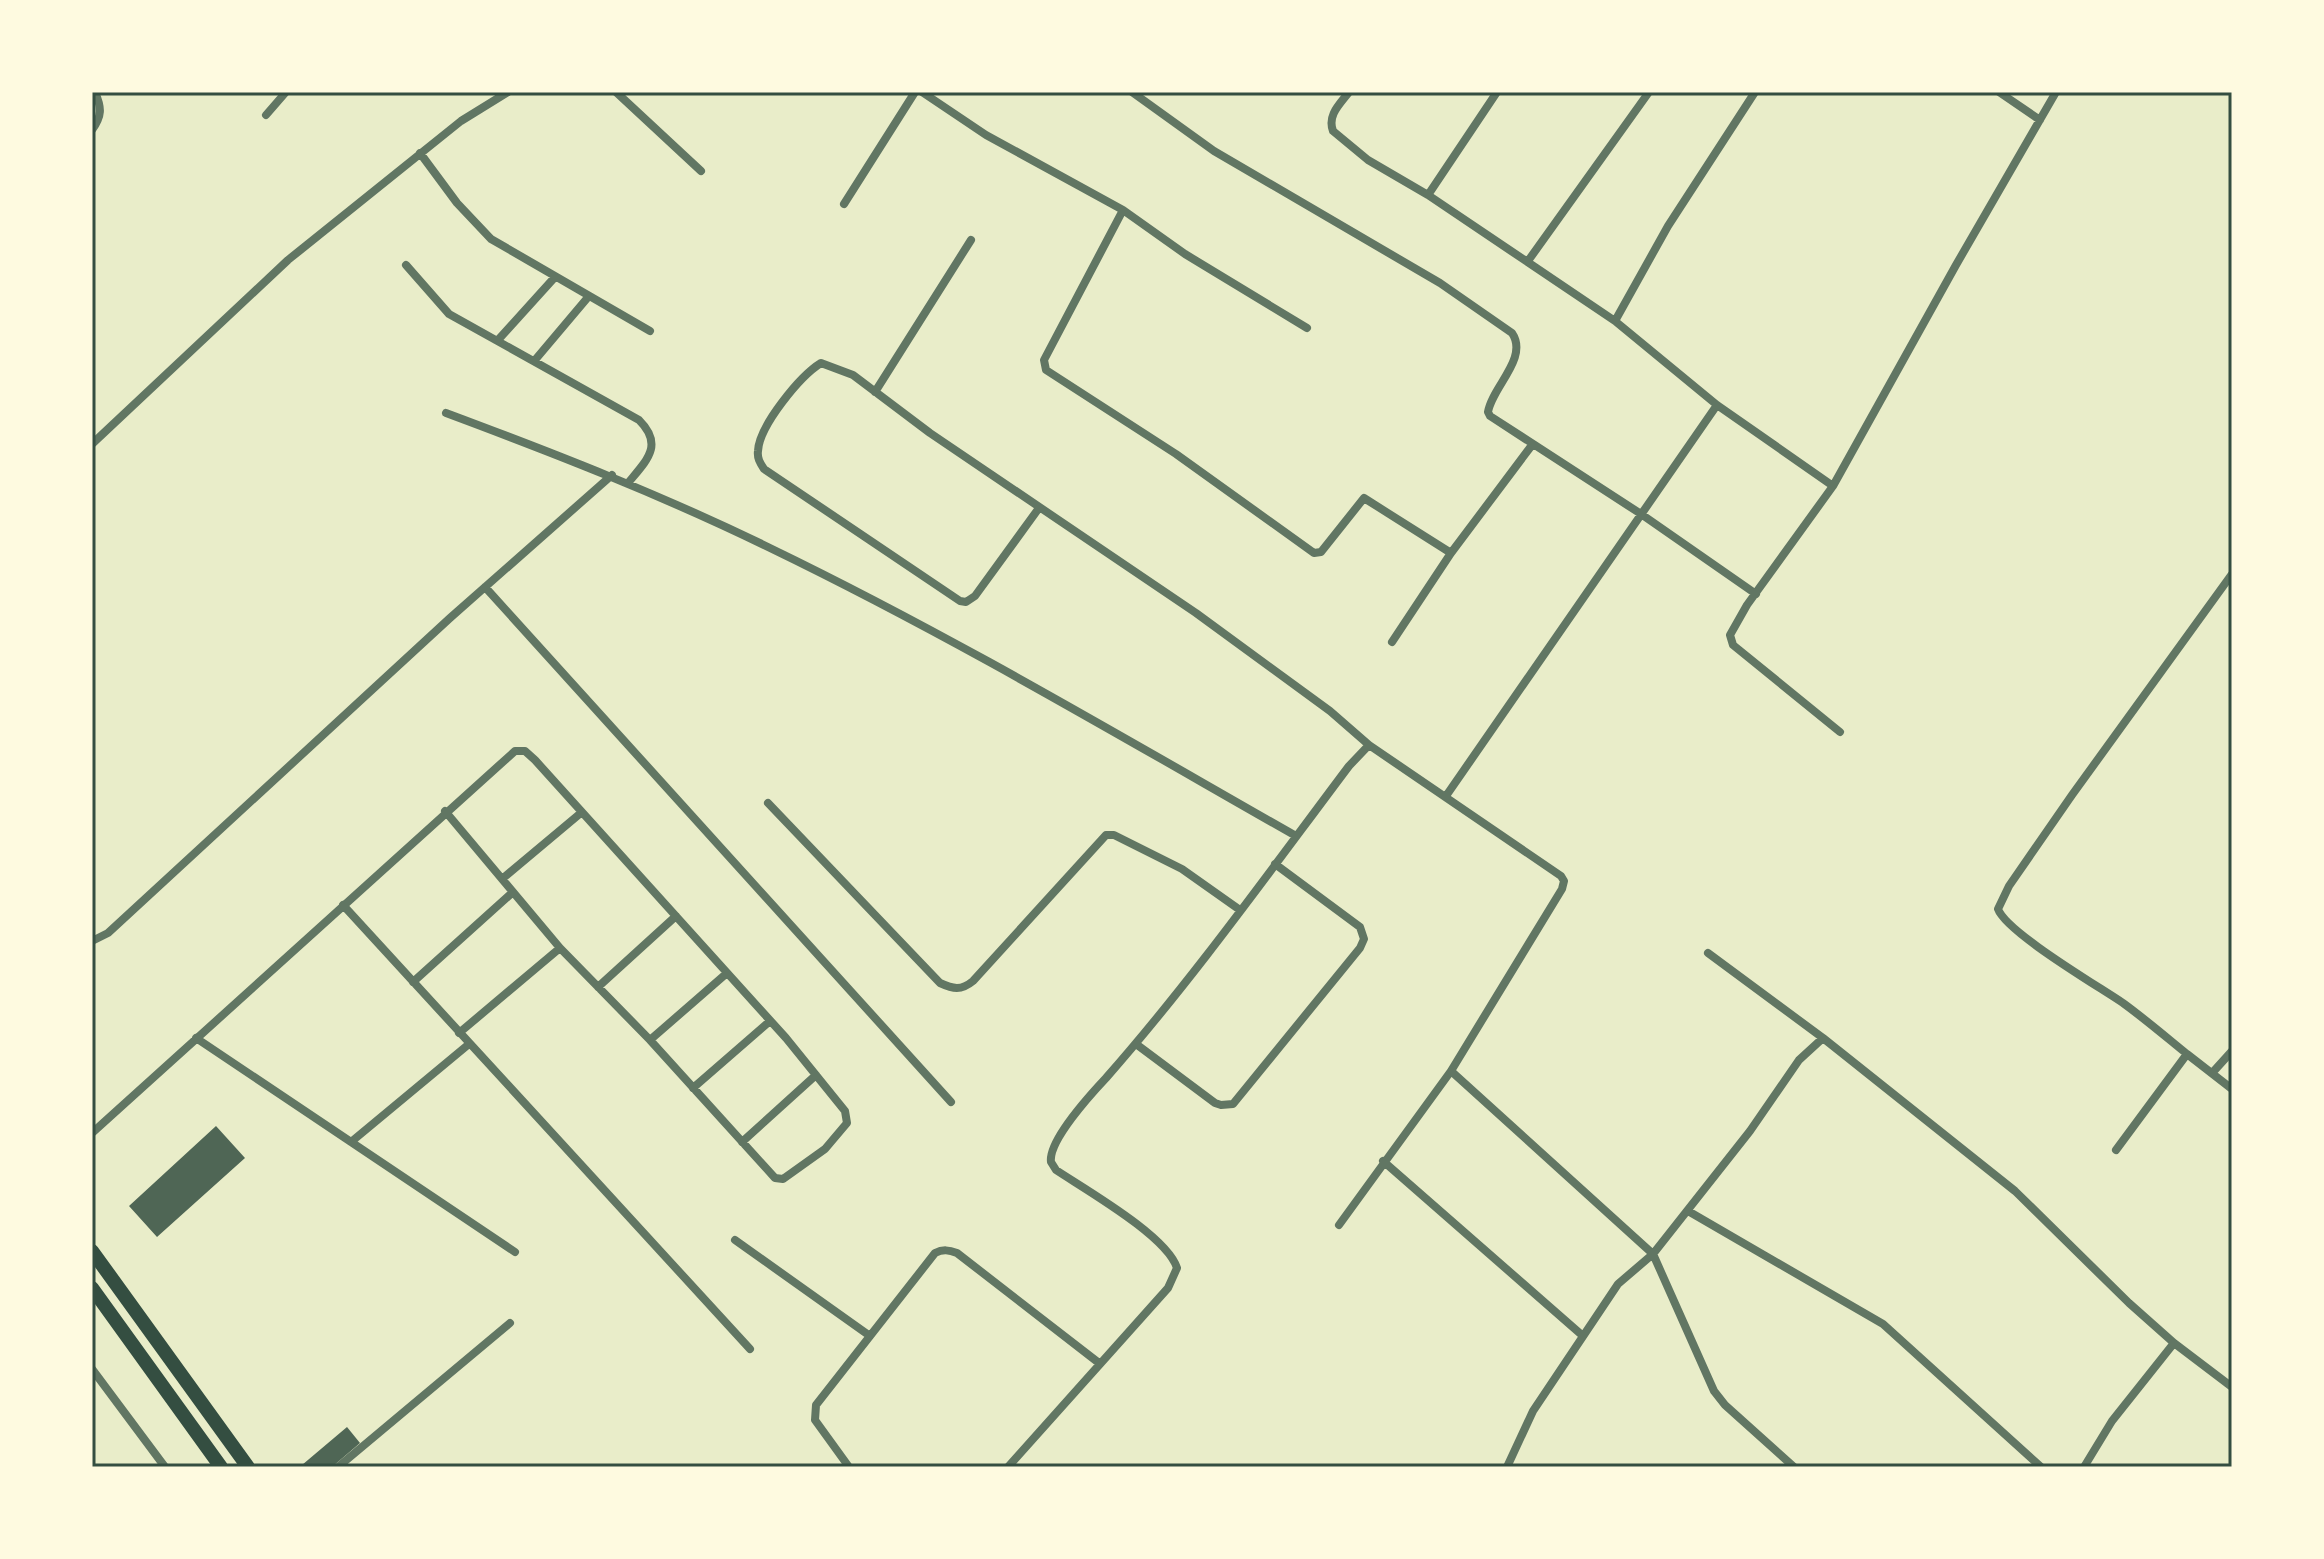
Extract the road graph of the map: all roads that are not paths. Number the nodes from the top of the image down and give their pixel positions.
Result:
1 (95, 92) edge
2 (286, 92) edge
3 (508, 92) edge
4 (617, 92) edge
5 (915, 92) edge
6 (1132, 92) edge
7 (1349, 92) edge
8 (1497, 92) edge
9 (1649, 92) edge
10 (1755, 92) edge
11 (1999, 92) edge
12 (2056, 92) edge
13 (927, 93) edge
14 (266, 115) dead end
15 (2040, 120) junction
16 (92, 130) edge
17 (420, 153) junction
18 (701, 171) dead end
19 (1428, 195) junction
20 (844, 204) dead end
21 (1123, 210) junction
22 (971, 240) dead end
23 (1528, 261) junction
24 (406, 265) dead end
25 (555, 277) junction
26 (589, 296) junction
27 (1615, 321) junction
28 (1307, 328) dead end
29 (650, 331) dead end
30 (498, 340) junction
31 (535, 360) junction
32 (875, 392) junction
33 (1717, 405) junction
34 (446, 413) dead end
35 (92, 444) edge
36 (1532, 445) junction
37 (612, 475) junction
38 (628, 483) junction
39 (1833, 486) junction
40 (1039, 508) junction
41 (1641, 514) junction
42 (1451, 553) junction
43 (2232, 574) edge
44 (485, 587) junction
45 (1756, 594) junction
46 (1392, 642) dead end
47 (1840, 732) dead end
48 (1369, 745) junction
49 (1446, 796) junction
50 (768, 803) dead end
51 (445, 811) junction
52 (582, 812) junction
53 (1296, 836) junction
54 (1275, 864) junction
55 (502, 879) junction
56 (513, 892) junction
57 (343, 905) junction
58 (1240, 910) junction
59 (676, 916) junction
60 (92, 941) edge
61 (560, 948) junction
62 (1708, 953) dead end
63 (727, 973) junction
64 (413, 982) junction
65 (598, 987) junction
66 (770, 1021) junction
67 (459, 1033) junction
68 (196, 1038) junction
69 (1823, 1038) junction
70 (650, 1040) junction
71 (469, 1044) junction
72 (1136, 1044) junction
73 (2232, 1051) edge
74 (2187, 1054) junction
75 (1451, 1071) junction
76 (2213, 1072) junction
77 (816, 1075) junction
78 (693, 1088) junction
79 (2232, 1089) edge
80 (951, 1102) dead end
81 (92, 1133) edge
82 (351, 1142) junction
83 (742, 1142) junction
84 (2116, 1150) dead end
85 (1383, 1161) junction
86 (1688, 1211) junction
87 (1339, 1225) dead end
88 (735, 1240) dead end
89 (92, 1251) edge
90 (515, 1252) dead end
91 (1653, 1254) junction
92 (92, 1288) edge
93 (510, 1323) dead end
94 (870, 1336) junction
95 (1583, 1336) junction
96 (2174, 1343) junction
97 (750, 1349) dead end
98 (1099, 1363) junction
99 (92, 1369) edge
100 (2232, 1387) edge
101 (165, 1467) edge
102 (221, 1467) edge
103 (248, 1467) edge
104 (338, 1467) edge
105 (849, 1467) edge
106 (1008, 1467) edge
107 (1507, 1467) edge
108 (1794, 1467) edge
109 (2041, 1467) edge
110 (2084, 1467) edge

1 - 16 street
2 - 14 street
3 - 17 street
4 - 18 street
5 - 20 street
6 - 36 street
7 - 19 street
8 - 19 street
9 - 23 street
10 - 27 street
11 - 15 street
12 - 15 street
13 - 21 street
15 - 39 street
17 - 25 street
17 - 35 street
19 - 23 street
21 - 28 street
21 - 42 street
22 - 32 street
23 - 27 street
24 - 30 street
25 - 26 street
25 - 30 street
26 - 29 street
26 - 31 street
27 - 33 street
30 - 31 street
31 - 38 street
32 - 40 street
32 - 40 street
33 - 39 street
33 - 41 street
34 - 37 street
36 - 41 street
36 - 42 street
37 - 38 street
37 - 44 street
38 - 53 street
39 - 45 street
40 - 48 street
41 - 45 street
41 - 49 street
42 - 46 street
43 - 74 street
44 - 60 street
44 - 80 street
45 - 47 street
48 - 49 street
48 - 53 street
49 - 75 street
50 - 58 street
51 - 52 street
51 - 55 street
51 - 57 street
52 - 55 street
52 - 59 street
53 - 54 street
54 - 58 street
54 - 72 street
55 - 56 street
56 - 61 street
56 - 64 street
57 - 64 street
57 - 68 street
58 - 72 street
59 - 63 street
59 - 65 street
61 - 65 street
61 - 67 street
62 - 69 street
63 - 66 street
63 - 70 street
64 - 67 street
65 - 70 street
66 - 77 street
66 - 78 street
67 - 71 street
68 - 81 street
68 - 82 street
69 - 86 street
69 - 96 street
70 - 78 street
71 - 82 street
71 - 97 street
72 - 98 street
73 - 76 street
74 - 76 street
74 - 84 street
75 - 85 street
75 - 91 street
76 - 79 street
77 - 83 street
77 - 83 street
78 - 83 street
82 - 90 street
85 - 87 street
85 - 95 street
86 - 91 street
86 - 109 street
88 - 94 street
89 - 103 highway
91 - 95 street
91 - 108 street
92 - 102 highway
93 - 104 street
94 - 98 street
94 - 105 street
95 - 107 street
96 - 100 street
96 - 110 street
98 - 106 street
99 - 101 street

